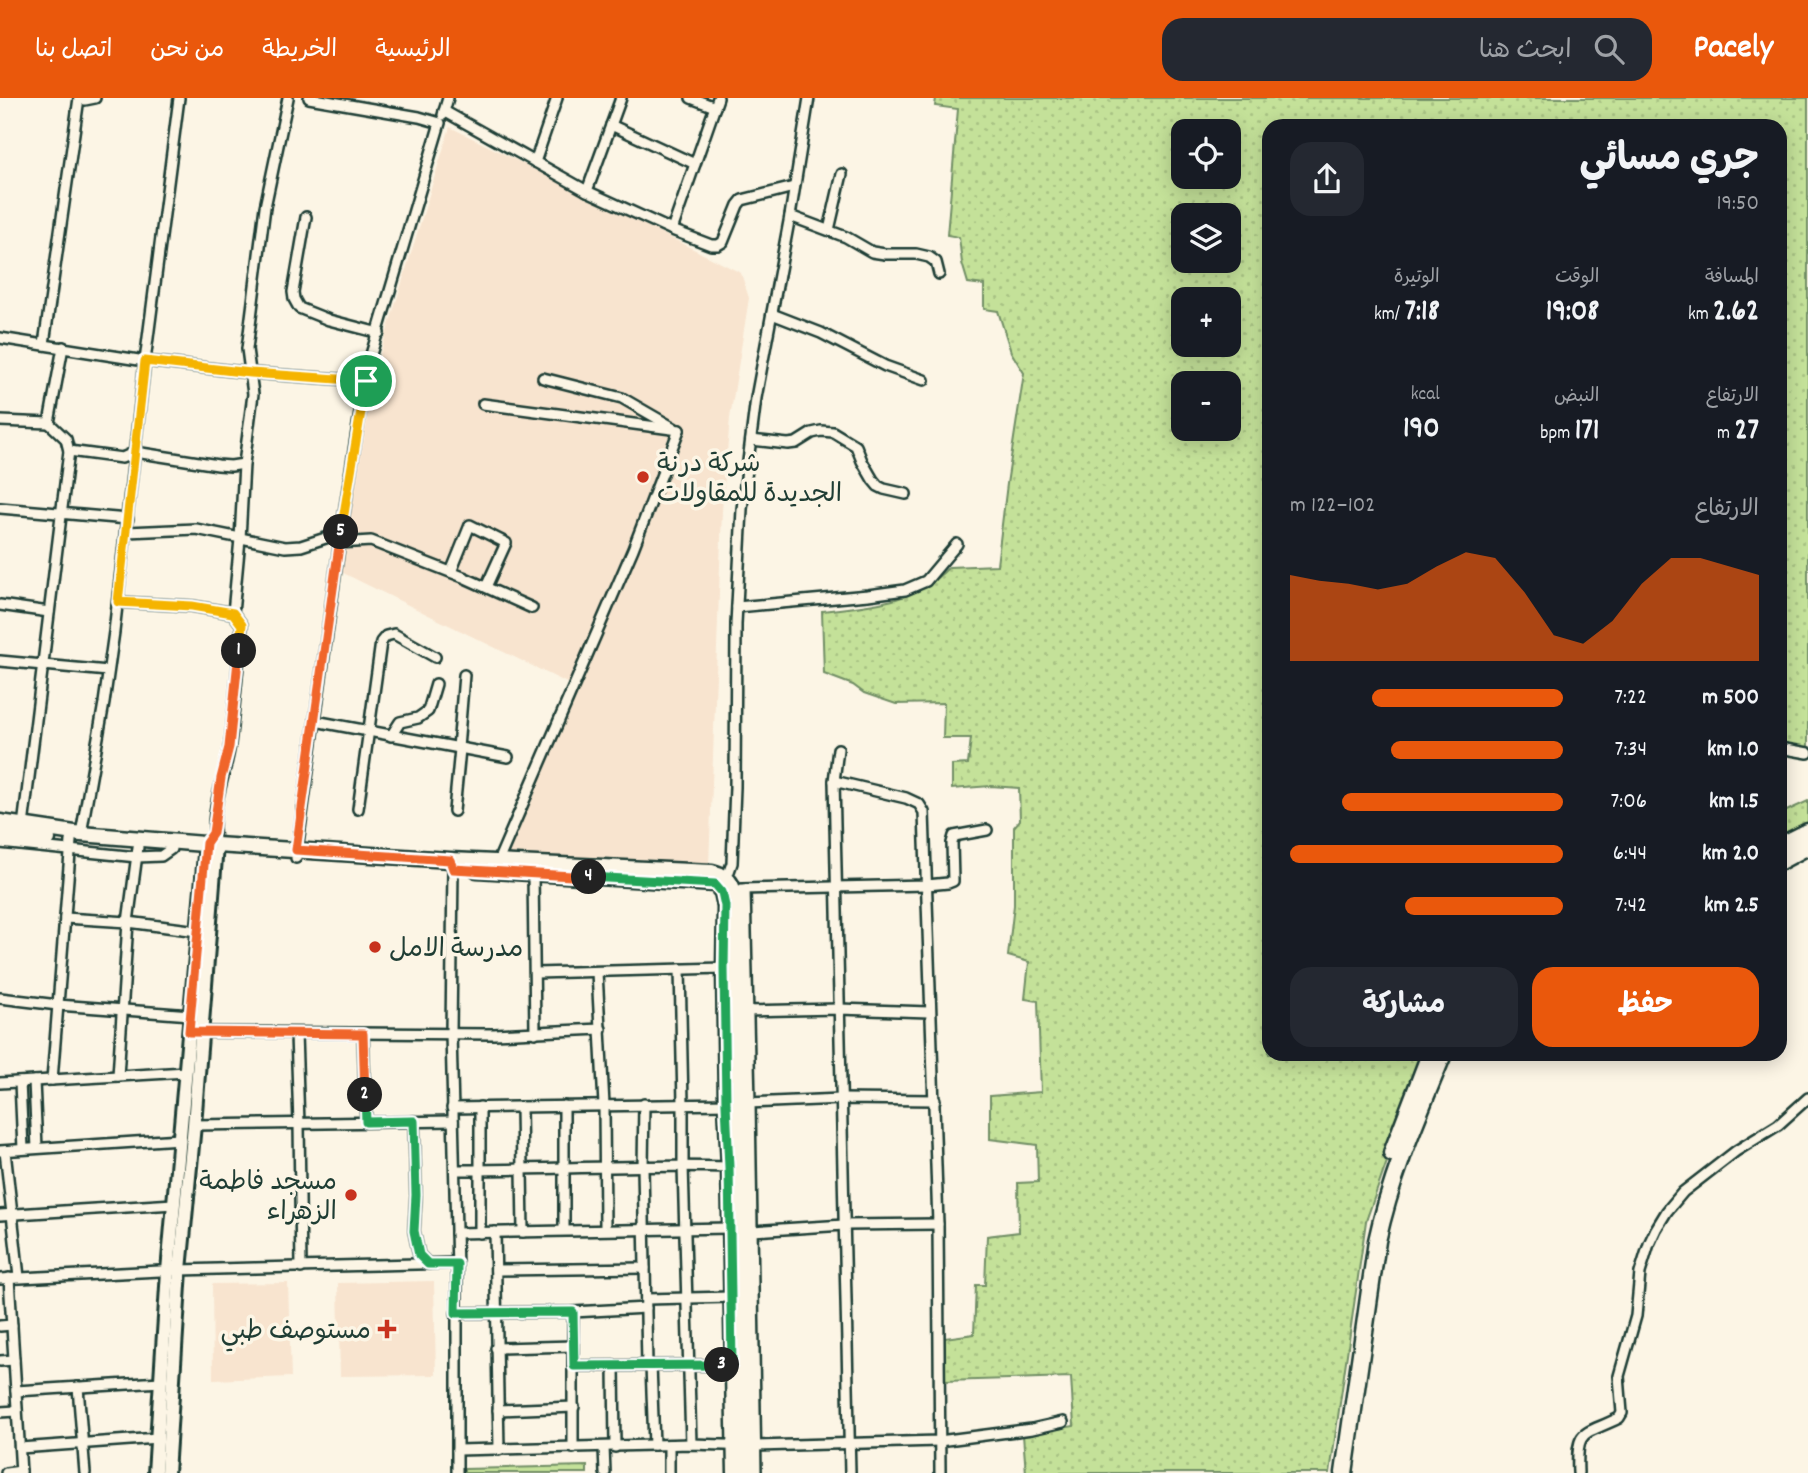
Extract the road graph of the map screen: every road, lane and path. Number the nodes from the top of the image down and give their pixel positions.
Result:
1 (79, 98) edge
2 (95, 98) edge
3 (179, 98) edge
4 (288, 98) edge
5 (309, 98) edge
6 (448, 98) edge
7 (557, 98) edge
8 (621, 98) edge
9 (691, 98) edge
10 (809, 98) edge
11 (717, 103) edge
12 (444, 111) junction
13 (440, 124) junction
14 (611, 125) junction
15 (535, 162) junction
16 (695, 164) junction
17 (842, 174) dead end
18 (794, 187) junction
19 (587, 191) junction
20 (790, 216) junction
21 (306, 217) dead end
22 (672, 230) junction
23 (829, 230) junction
24 (939, 274) dead end
25 (772, 314) junction
26 (379, 333) junction
27 (0, 338) edge
28 (44, 344) junction
29 (63, 347) junction
30 (145, 361) junction
31 (251, 373) junction
32 (543, 378) dead end
33 (924, 380) dead end
34 (366, 381) junction
35 (483, 404) dead end
36 (0, 421) edge
37 (49, 423) junction
38 (679, 430) junction
39 (751, 440) junction
40 (69, 451) junction
41 (135, 452) junction
42 (244, 464) junction
43 (906, 494) dead end
44 (0, 508) edge
45 (61, 513) junction
46 (128, 519) junction
47 (127, 532) junction
48 (340, 538) junction
49 (240, 539) junction
50 (957, 544) dead end
51 (451, 572) junction
52 (486, 587) junction
53 (118, 602) junction
54 (0, 605) edge
55 (737, 607) junction
56 (532, 608) dead end
57 (49, 612) junction
58 (233, 613) junction
59 (435, 657) dead end
60 (0, 661) edge
61 (43, 665) junction
62 (108, 671) junction
63 (464, 675) dead end
64 (436, 684) dead end
65 (314, 721) junction
66 (369, 731) junction
67 (391, 736) junction
68 (459, 748) junction
69 (1787, 749) edge
70 (838, 750) dead end
71 (1808, 753) edge
72 (508, 757) dead end
73 (834, 781) junction
74 (358, 809) dead end
75 (454, 811) dead end
76 (0, 822) edge
77 (23, 826) junction
78 (987, 830) dead end
79 (1808, 832) edge
80 (0, 834) edge
81 (74, 842) junction
82 (1787, 842) edge
83 (0, 843) edge
84 (211, 845) junction
85 (1808, 846) edge
86 (138, 852) junction
87 (296, 854) junction
88 (1787, 856) edge
89 (451, 865) junction
90 (496, 866) junction
91 (533, 873) junction
92 (927, 885) junction
93 (730, 887) junction
94 (837, 887) junction
95 (65, 918) junction
96 (128, 922) junction
97 (198, 931) junction
98 (724, 968) junction
99 (680, 969) junction
100 (597, 972) junction
101 (535, 973) junction
102 (0, 998) edge
103 (58, 1005) junction
104 (839, 1009) junction
105 (122, 1011) junction
106 (742, 1011) junction
107 (929, 1012) junction
108 (191, 1015) junction
109 (601, 1029) junction
110 (195, 1032) junction
111 (451, 1033) junction
112 (535, 1033) junction
113 (296, 1034) junction
114 (363, 1034) junction
115 (1427, 1061) edge
116 (1440, 1061) edge
117 (186, 1072) junction
118 (118, 1076) junction
119 (52, 1080) junction
120 (34, 1081) junction
121 (20, 1082) junction
122 (0, 1083) edge
123 (1808, 1098) edge
124 (841, 1099) junction
125 (935, 1100) junction
126 (683, 1103) junction
127 (738, 1103) junction
128 (644, 1104) junction
129 (604, 1105) junction
130 (564, 1106) junction
131 (480, 1107) junction
132 (521, 1107) junction
133 (452, 1108) junction
134 (414, 1121) junction
135 (453, 1121) junction
136 (366, 1122) junction
137 (299, 1124) junction
138 (194, 1125) junction
139 (180, 1139) junction
140 (23, 1149) junction
141 (37, 1149) junction
142 (2, 1151) edge
143 (682, 1166) junction
144 (643, 1167) junction
145 (729, 1167) junction
146 (605, 1168) junction
147 (455, 1170) junction
148 (481, 1170) junction
149 (522, 1170) junction
150 (564, 1170) junction
151 (174, 1204) junction
152 (13, 1214) junction
153 (0, 1215) edge
154 (938, 1224) junction
155 (844, 1225) junction
156 (684, 1228) junction
157 (729, 1228) junction
158 (605, 1229) junction
159 (564, 1230) junction
160 (644, 1230) junction
161 (752, 1231) junction
162 (495, 1232) junction
163 (523, 1232) junction
164 (456, 1233) junction
165 (480, 1233) junction
166 (428, 1264) junction
167 (457, 1264) junction
168 (301, 1268) junction
169 (645, 1268) junction
170 (174, 1270) junction
171 (496, 1270) junction
172 (10, 1278) edge
173 (731, 1297) junction
174 (687, 1298) junction
175 (646, 1304) junction
176 (573, 1312) junction
177 (456, 1313) junction
178 (496, 1313) junction
179 (12, 1325) junction
180 (0, 1326) edge
181 (574, 1346) junction
182 (496, 1348) junction
183 (15, 1360) junction
184 (0, 1361) edge
185 (689, 1364) junction
186 (649, 1365) junction
187 (732, 1365) junction
188 (574, 1366) junction
189 (614, 1366) junction
190 (161, 1382) junction
191 (78, 1387) junction
192 (16, 1391) junction
193 (574, 1407) junction
194 (498, 1410) junction
195 (18, 1411) junction
196 (0, 1412) edge
197 (1063, 1422) dead end
198 (158, 1438) junction
199 (939, 1441) junction
200 (849, 1442) junction
201 (83, 1444) junction
202 (691, 1444) junction
203 (654, 1445) junction
204 (669, 1445) junction
205 (745, 1446) junction
206 (604, 1447) junction
207 (615, 1447) junction
208 (20, 1448) junction
209 (573, 1448) junction
210 (499, 1450) junction
211 (457, 1451) junction
212 (21, 1472) edge
213 (6, 1473) edge
214 (85, 1473) edge
215 (155, 1473) edge
216 (167, 1473) edge
217 (457, 1473) edge
218 (604, 1473) edge
219 (669, 1473) edge
220 (735, 1473) edge
221 (746, 1473) edge
222 (756, 1473) edge
223 (850, 1473) edge
224 (940, 1473) edge
225 (1333, 1473) edge
226 (1344, 1473) edge
227 (1578, 1473) edge

1 - 2 street
1 - 28 street
3 - 30 street
4 - 31 street
5 - 13 street
6 - 12 street
7 - 15 street
8 - 14 street
9 - 11 street
10 - 18 street
11 - 16 street
12 - 13 street
12 - 15 street
13 - 26 street
14 - 16 street
14 - 19 street
15 - 19 street
16 - 22 street
17 - 23 street
18 - 20 street
18 - 22 street
19 - 22 street
20 - 23 street
20 - 25 street
21 - 26 street
23 - 24 street
25 - 33 street
25 - 39 street
26 - 34 street
27 - 28 street
28 - 29 street
29 - 30 street
29 - 37 street
30 - 31 street
30 - 41 street
31 - 34 street
31 - 42 street
32 - 38 street
34 - 48 street
35 - 38 street
36 - 37 street
37 - 40 street
38 - 90 street
39 - 43 street
39 - 55 street
40 - 41 street
40 - 45 street
41 - 42 street
41 - 46 street
42 - 49 street
44 - 45 street
45 - 46 street
45 - 57 street
46 - 47 street
47 - 49 street
47 - 53 street
48 - 49 street
48 - 51 street
48 - 65 street
49 - 58 street
50 - 55 street
51 - 52 street
51 - 52 street
52 - 56 street
53 - 58 street
53 - 62 street
54 - 57 street
55 - 93 street
57 - 61 street
58 - 84 street
59 - 66 street
60 - 61 street
61 - 62 street
61 - 77 street
62 - 81 street
63 - 68 street
64 - 67 street
65 - 66 street
65 - 87 street
66 - 67 street
66 - 74 street
67 - 68 street
68 - 72 street
68 - 75 street
69 - 71 street
70 - 73 street
73 - 92 street
73 - 94 street
76 - 77 main road
77 - 81 main road
78 - 92 street
79 - 82 highway
80 - 81 main road
81 - 83 street
81 - 84 main road
81 - 86 main road
81 - 95 street
84 - 86 main road
84 - 87 main road
84 - 97 main road
84 - 110 main road
85 - 88 highway
86 - 96 street
87 - 89 main road
89 - 90 main road
89 - 111 street
90 - 91 main road
90 - 93 main road
91 - 93 main road
91 - 101 street
92 - 94 street
92 - 107 street
93 - 94 street
93 - 98 main road
93 - 106 main road
94 - 104 street
95 - 96 street
95 - 103 street
96 - 97 street
96 - 105 street
97 - 108 main road
98 - 99 street
98 - 127 main road
99 - 100 street
99 - 126 street
100 - 101 street
100 - 109 street
101 - 112 street
102 - 103 street
103 - 105 street
103 - 119 street
104 - 106 street
104 - 107 street
104 - 124 street
105 - 108 street
105 - 118 street
106 - 127 main road
107 - 125 street
108 - 110 main road
109 - 112 street
109 - 129 street
110 - 113 street
110 - 117 main road
110 - 138 main road
111 - 112 street
111 - 114 street
111 - 133 street
113 - 114 street
113 - 137 street
114 - 136 street
115 - 225 highway
116 - 226 highway
117 - 118 street
117 - 139 main road
118 - 119 street
119 - 120 street
120 - 121 street
120 - 141 street
121 - 122 street
121 - 140 street
123 - 227 street
124 - 125 street
124 - 127 street
124 - 155 street
125 - 154 street
126 - 127 street
126 - 128 street
126 - 143 street
127 - 145 main road
127 - 161 street
127 - 205 main road
128 - 129 street
128 - 144 street
129 - 130 street
129 - 146 street
130 - 132 street
130 - 150 street
131 - 132 street
131 - 133 street
131 - 148 street
132 - 149 street
133 - 135 street
134 - 135 street
134 - 136 street
134 - 166 street
135 - 147 street
136 - 137 street
137 - 138 street
137 - 168 street
138 - 170 main road
139 - 141 street
139 - 151 main road
140 - 141 street
140 - 142 street
142 - 152 street
143 - 144 street
143 - 145 street
143 - 156 street
144 - 146 street
144 - 160 street
145 - 157 main road
146 - 150 street
146 - 158 street
147 - 148 street
147 - 164 street
148 - 149 street
148 - 165 street
149 - 150 street
149 - 163 street
150 - 159 street
151 - 152 street
151 - 170 main road
152 - 153 street
152 - 172 street
154 - 155 street
154 - 199 street
155 - 161 street
155 - 200 street
156 - 157 street
156 - 160 street
156 - 174 street
157 - 173 main road
158 - 159 street
158 - 160 street
159 - 163 street
160 - 169 street
161 - 205 street
162 - 163 street
162 - 165 street
162 - 171 street
164 - 165 street
164 - 167 street
166 - 167 street
166 - 168 street
167 - 177 street
168 - 170 street
169 - 171 street
169 - 175 street
170 - 172 street
170 - 190 main road
170 - 216 main road
171 - 178 street
172 - 179 street
173 - 174 street
173 - 187 main road
174 - 175 street
174 - 185 street
175 - 176 street
175 - 186 street
176 - 178 street
176 - 181 street
177 - 178 street
177 - 211 street
178 - 182 street
179 - 180 street
179 - 183 street
181 - 182 street
181 - 188 street
182 - 194 street
183 - 184 street
183 - 192 street
185 - 186 street
185 - 187 street
185 - 202 street
186 - 189 street
186 - 203 street
187 - 205 main road
188 - 189 street
188 - 193 street
189 - 207 street
190 - 191 street
190 - 198 main road
191 - 192 street
191 - 201 street
192 - 195 street
193 - 194 street
193 - 209 street
194 - 210 street
195 - 196 street
195 - 208 street
197 - 199 street
198 - 201 street
198 - 215 main road
199 - 200 street
199 - 224 street
200 - 205 street
200 - 223 street
201 - 208 street
201 - 214 street
202 - 204 street
202 - 205 street
203 - 204 street
203 - 207 street
204 - 219 street
205 - 220 main road
205 - 221 main road
205 - 222 street
206 - 207 street
206 - 209 street
206 - 218 street
208 - 212 street
209 - 210 street
210 - 211 street
211 - 217 street
212 - 213 street

